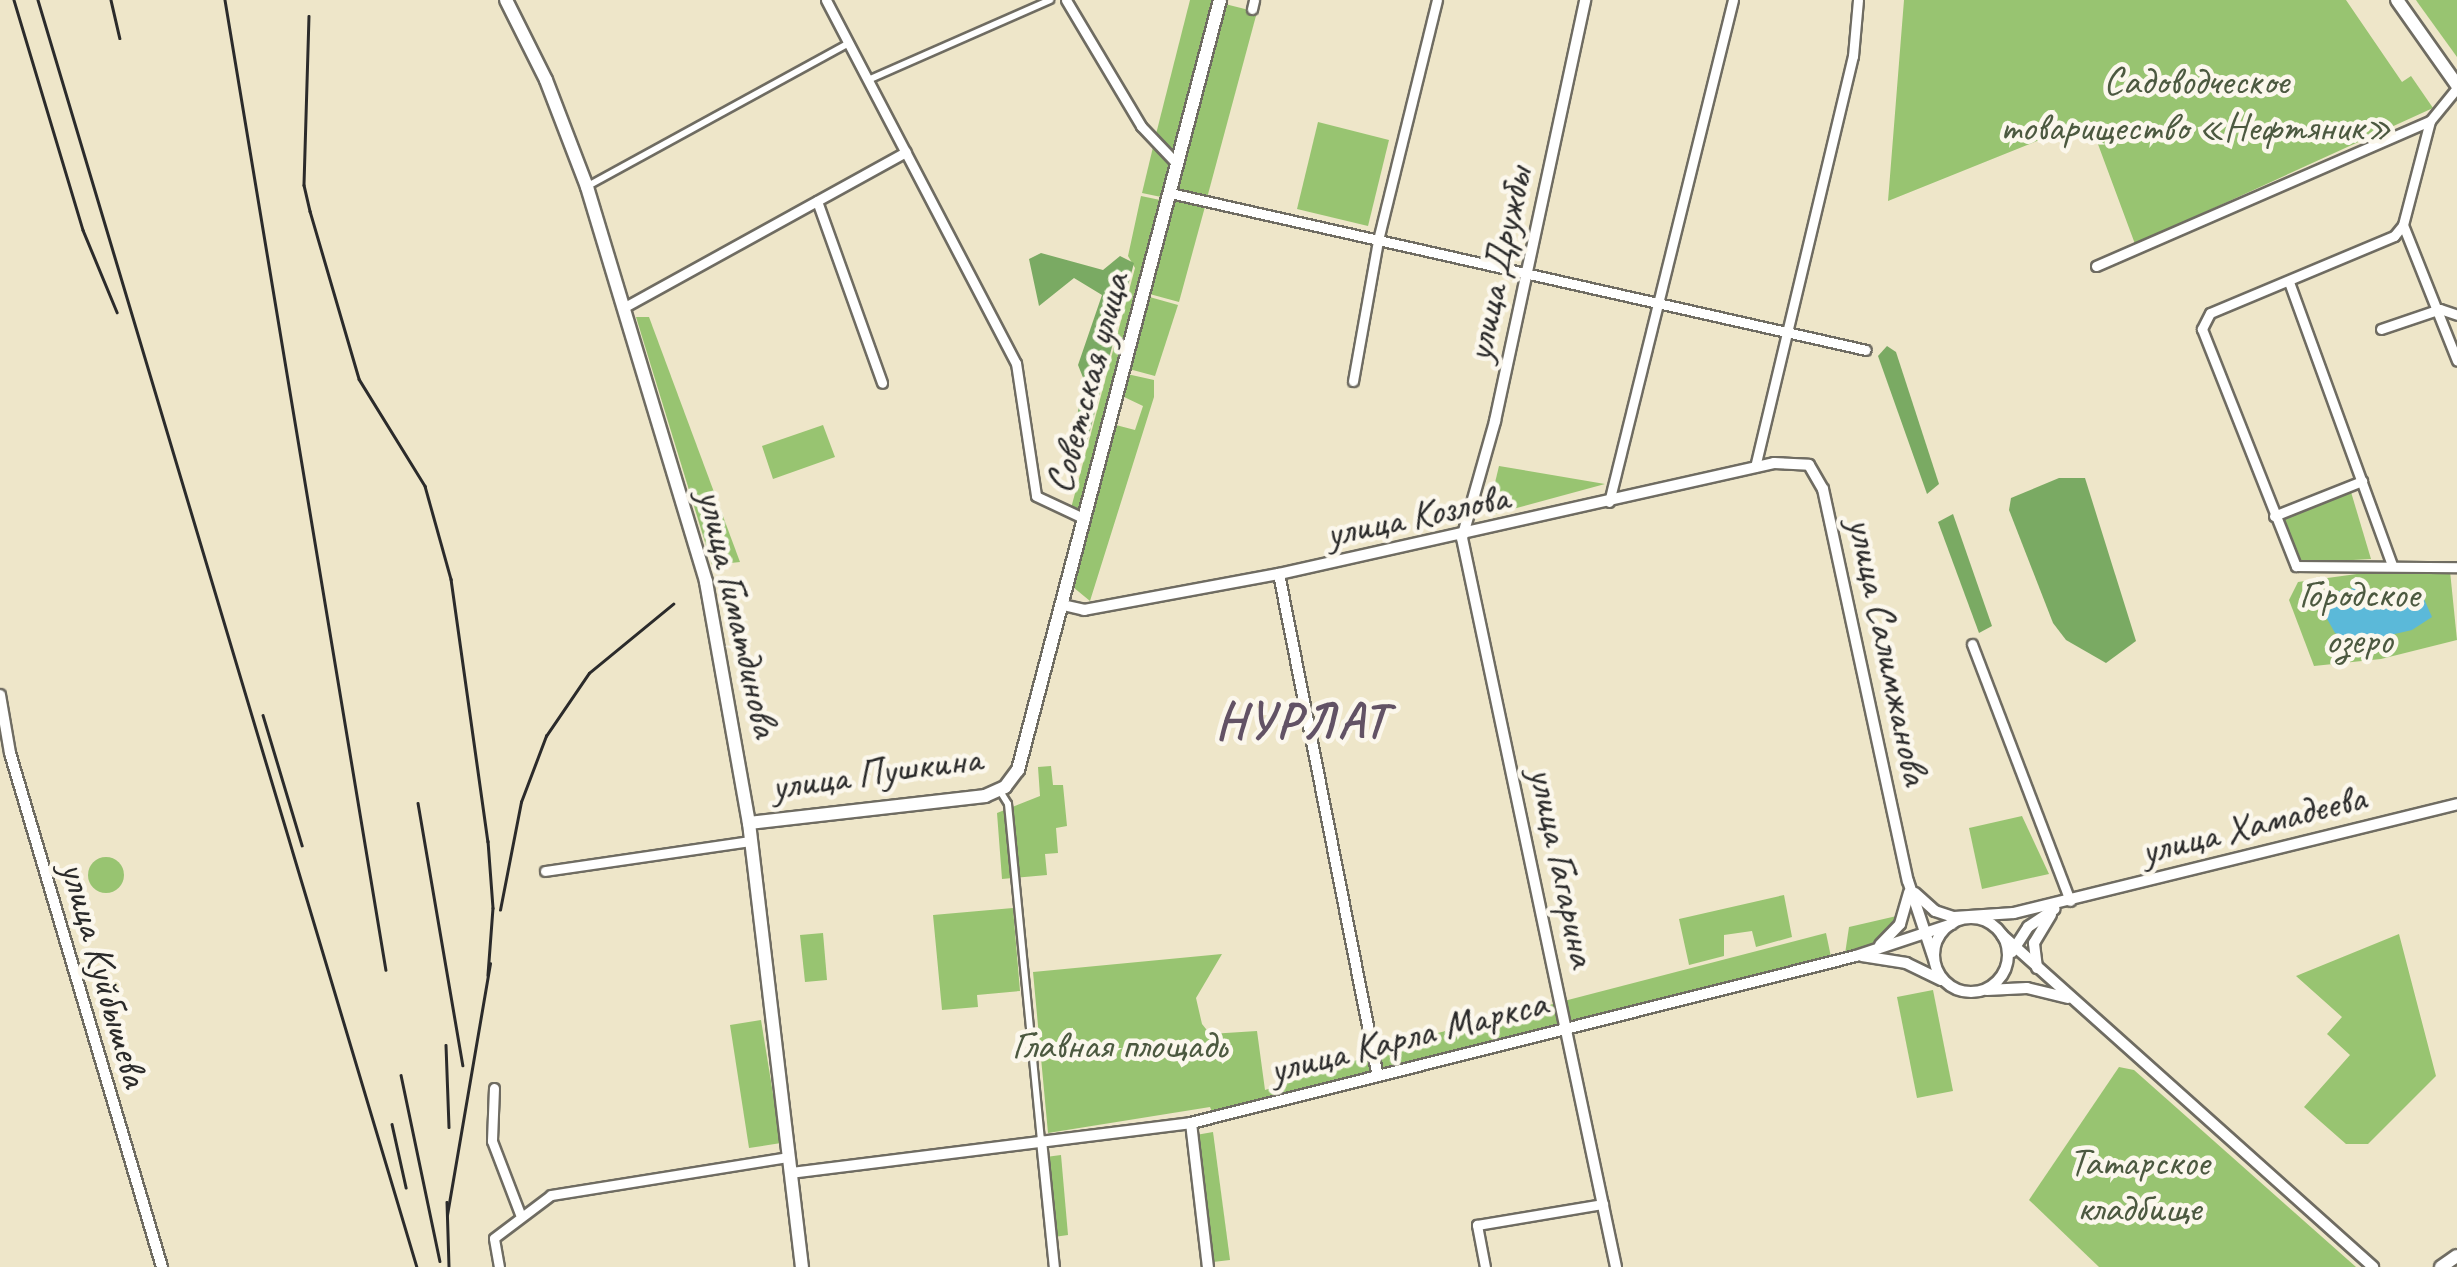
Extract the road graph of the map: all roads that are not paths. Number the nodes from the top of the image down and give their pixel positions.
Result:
1 (506, 0) edge
2 (826, 0) edge
3 (1050, 0) edge
4 (1066, 0) edge
5 (1220, 0) edge
6 (1437, 0) edge
7 (1584, 0) edge
8 (1734, 0) edge
9 (1858, 0) edge
10 (2397, 0) edge
11 (848, 43) junction
12 (868, 80) junction
13 (2457, 87) edge
14 (2430, 121) junction
15 (906, 152) junction
16 (1177, 164) junction
17 (587, 187) junction
18 (1170, 193) junction
19 (817, 201) junction
20 (2403, 225) junction
21 (1378, 240) junction
22 (2096, 266) dead end
23 (1526, 273) junction
24 (2289, 282) junction
25 (1661, 304) junction
26 (623, 308) junction
27 (2440, 310) junction
28 (2457, 315) edge
29 (2381, 329) dead end
30 (1788, 332) junction
31 (1866, 350) dead end
32 (2457, 362) edge
33 (1354, 381) dead end
34 (882, 383) dead end
35 (1781, 462) joint
36 (1755, 468) junction
37 (2362, 481) junction
38 (1610, 502) junction
39 (2274, 516) junction
40 (1085, 519) junction
41 (1462, 538) junction
42 (2392, 564) junction
43 (2457, 567) edge
44 (1279, 574) junction
45 (1063, 605) junction
46 (1975, 652) dead end
47 (0, 695) edge
48 (1005, 786) junction
49 (2457, 804) edge
50 (749, 823) junction
51 (751, 841) junction
52 (545, 871) dead end
53 (1908, 881) junction
54 (2063, 905) junction
55 (1977, 919) junction
56 (1952, 924) junction
57 (1924, 933) junction
58 (2002, 935) junction
59 (2014, 946) junction
60 (1872, 951) junction
61 (1856, 956) junction
62 (1934, 959) junction
63 (2038, 969) junction
64 (2005, 971) junction
65 (1946, 983) junction
66 (1981, 991) junction
67 (2074, 1000) junction
68 (1566, 1027) junction
69 (1377, 1072) junction
70 (494, 1088) dead end
71 (1191, 1122) junction
72 (1041, 1140) junction
73 (789, 1157) junction
74 (792, 1173) junction
75 (1603, 1204) junction
76 (520, 1214) junction
77 (2457, 1256) edge
78 (162, 1267) edge
79 (499, 1267) edge
80 (802, 1267) edge
81 (1054, 1267) edge
82 (1208, 1267) edge
83 (1485, 1267) edge
84 (1616, 1267) edge
85 (2373, 1267) edge
86 (2441, 1267) edge

1 - 17 main road, улица Гиматдинова
2 - 11 street
3 - 12 street
4 - 16 street
5 - 16 main road, Советская улица
6 - 21 street
7 - 23 street, улица Дружбы
8 - 25 street
9 - 30 street
10 - 13 main road
11 - 12 street
11 - 17 street
12 - 15 street
13 - 14 street
14 - 20 street
14 - 22 street
15 - 19 street
15 - 40 street
16 - 18 main road, Советская улица
17 - 26 main road, улица Гиматдинова
18 - 21 street
18 - 40 main road, Советская улица
19 - 26 street
19 - 34 street
20 - 24 street
20 - 27 street
21 - 23 street
21 - 33 street
23 - 25 street
23 - 41 street, улица Дружбы
24 - 37 street
24 - 39 street
25 - 30 street
25 - 38 street
26 - 50 main road, улица Гиматдинова
27 - 28 street
27 - 29 street
27 - 32 street
30 - 31 street
30 - 36 street
35 - 36 street, улица Козлова
35 - 53 street, улица Салимжанова
36 - 38 street, улица Козлова
37 - 39 street
37 - 42 street
38 - 41 street, улица Козлова
39 - 42 street
40 - 45 main road, Советская улица
41 - 44 street, улица Козлова
41 - 68 street, улица Гагарина
42 - 43 street
44 - 45 street, улица Козлова
44 - 69 street
45 - 48 main road, Советская улица
46 - 54 street
47 - 78 street, улица Куйбышева
48 - 50 main road, улица Пушкина
48 - 72 street
49 - 54 street, улица Хамадеева
50 - 51 main road, улица Гиматдинова
51 - 52 street
51 - 73 main road, улица Гиматдинова
53 - 55 street
53 - 57 street, улица Салимжанова
53 - 60 street
54 - 55 street, улица Хамадеева
54 - 59 street, улица Хамадеева
54 - 63 street
55 - 56 street
55 - 58 street
56 - 57 street, улица Карла Маркса
56 - 62 street
57 - 60 street, улица Карла Маркса
57 - 62 street, улица Салимжанова
58 - 59 street
58 - 64 street
59 - 63 street
59 - 64 street, улица Хамадеева
60 - 61 street, улица Карла Маркса
61 - 65 street, улица Карла Маркса
61 - 68 street, улица Карла Маркса
62 - 65 street
63 - 67 street
64 - 66 street
65 - 66 street
66 - 67 street
67 - 85 street
68 - 69 street, улица Карла Маркса
68 - 75 street, улица Гагарина
69 - 71 street, улица Карла Маркса
70 - 76 street
71 - 72 street, улица Карла Маркса
71 - 82 street
72 - 74 street, улица Карла Маркса
72 - 81 street
73 - 74 main road, улица Гиматдинова
73 - 76 street
74 - 80 main road, улица Гиматдинова
75 - 83 street
75 - 84 street, улица Гагарина
76 - 79 street
77 - 86 main road

